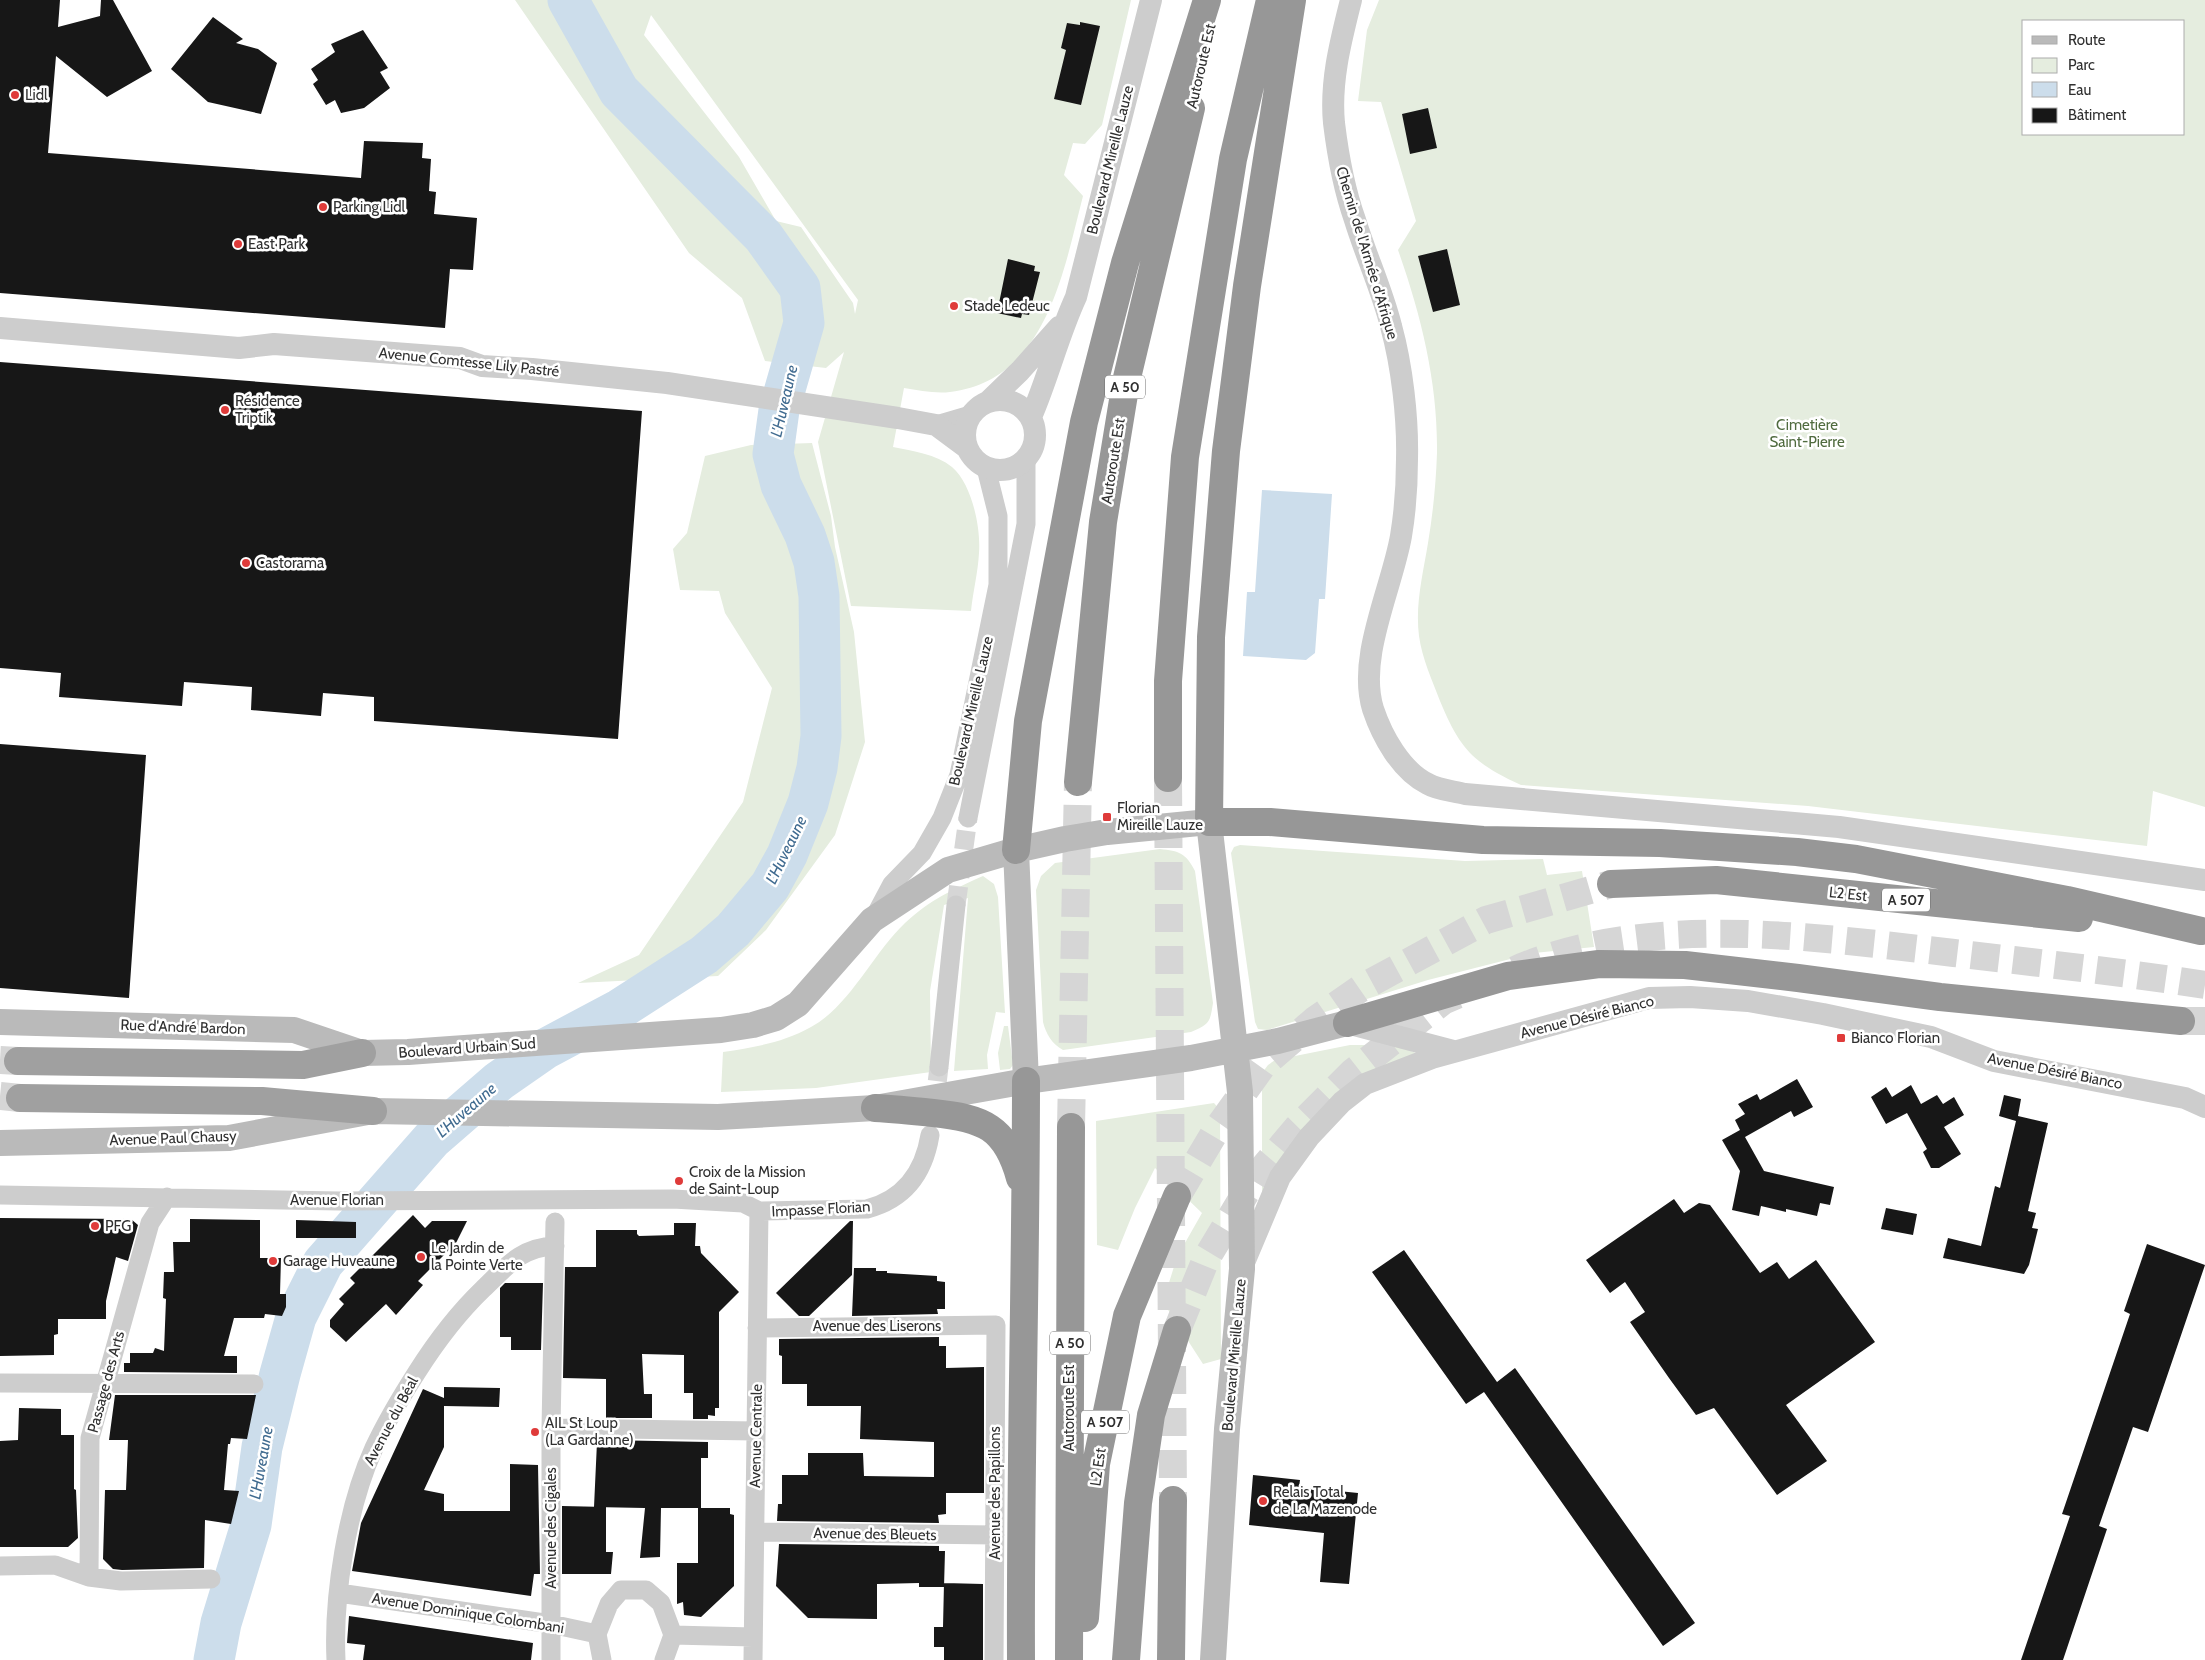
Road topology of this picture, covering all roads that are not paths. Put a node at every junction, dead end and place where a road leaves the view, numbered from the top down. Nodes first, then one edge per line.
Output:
1 (1151, 0) edge
2 (1207, 0) edge
3 (1216, 0) edge
4 (1270, 0) edge
5 (1292, 0) edge
6 (1351, 0) edge
7 (1066, 318) junction
8 (0, 328) edge
9 (990, 400) junction
10 (970, 415) junction
11 (1031, 417) junction
12 (936, 425) junction
13 (966, 448) junction
14 (1026, 459) junction
15 (986, 468) junction
16 (1168, 778) tunnel mouth
17 (1078, 782) tunnel mouth
18 (968, 818) tunnel mouth
19 (1209, 822) junction
20 (1016, 850) junction
21 (2205, 880) edge
22 (1611, 884) tunnel mouth
23 (956, 905) tunnel mouth
24 (872, 920) junction
25 (2203, 932) edge
26 (2181, 1020) tunnel mouth
27 (0, 1022) edge
28 (1347, 1023) junction
29 (1234, 1050) junction
30 (1456, 1052) junction
31 (362, 1054) junction
32 (18, 1062) tunnel mouth
33 (939, 1067) tunnel mouth
34 (1026, 1081) junction
35 (20, 1098) tunnel mouth
36 (2205, 1107) edge
37 (875, 1108) junction
38 (373, 1112) junction
39 (1070, 1127) tunnel mouth
40 (930, 1135) dead end
41 (0, 1143) edge
42 (0, 1195) edge
43 (1177, 1196) tunnel mouth
44 (167, 1197) junction
45 (673, 1199) joint
46 (1026, 1200) junction
47 (759, 1211) junction
48 (555, 1222) dead end
49 (555, 1246) junction
50 (1242, 1269) junction
51 (996, 1325) joint
52 (757, 1328) junction
53 (1177, 1330) tunnel mouth
54 (106, 1382) junction
55 (0, 1383) edge
56 (254, 1384) dead end
57 (551, 1428) junction
58 (756, 1430) junction
59 (1173, 1500) tunnel mouth
60 (755, 1532) junction
61 (995, 1535) junction
62 (0, 1566) edge
63 (89, 1577) junction
64 (211, 1579) dead end
65 (339, 1593) junction
66 (551, 1624) junction
67 (597, 1634) junction
68 (672, 1635) junction
69 (753, 1637) junction
70 (336, 1660) edge
71 (551, 1660) edge
72 (602, 1660) edge
73 (664, 1660) edge
74 (753, 1660) edge
75 (994, 1660) edge
76 (1021, 1660) edge
77 (1069, 1660) edge
78 (1082, 1660) edge
79 (1126, 1660) edge
80 (1171, 1660) edge
81 (1213, 1660) edge

1 - 7 street, Boulevard Mireille Lauze
2 - 20 highway
3 - 17 highway, Autoroute Est / A 50
4 - 16 highway
5 - 19 highway
6 - 21 street, Chemin de l'Armée d'Afrique
7 - 9 street, Boulevard Mireille Lauze
7 - 11 street, Boulevard Mireille Lauze
8 - 12 street, Avenue Comtesse Lily Pastré
9 - 10 street
9 - 11 street
10 - 12 street, Avenue Comtesse Lily Pastré
10 - 13 street
11 - 14 street
12 - 13 street, Avenue Comtesse Lily Pastré
13 - 15 street
14 - 15 street
14 - 18 street, Boulevard Mireille Lauze
15 - 24 street, Boulevard Mireille Lauze
19 - 20 main road
19 - 25 highway
19 - 29 main road, Boulevard Mireille Lauze
20 - 24 main road
20 - 34 main road
22 - 25 highway, L2 Est / A 507
23 - 33 street
24 - 31 main road, Boulevard Urbain Sud
26 - 28 highway
27 - 31 main road, Rue d'André Bardon
28 - 29 main road
28 - 30 street
29 - 34 main road
29 - 50 main road, Boulevard Mireille Lauze
30 - 36 street, Avenue Désiré Bianco
30 - 50 street, Avenue Désiré Bianco
31 - 32 highway, Boulevard Urbain Sud
34 - 37 main road
34 - 46 highway
35 - 38 highway
37 - 38 main road
37 - 46 highway
38 - 41 main road, Avenue Paul Chausy
39 - 77 highway, Autoroute Est / A 50
40 - 47 street, Impasse Florian
42 - 44 street, Avenue Florian
43 - 78 highway, L2 Est / A 507
44 - 45 street, Avenue Florian
44 - 54 street, Passage des Arts
45 - 47 street, Impasse Florian
46 - 76 highway
47 - 52 street, Avenue Centrale
48 - 49 street, Avenue des Cigales
49 - 57 street, Avenue des Cigales
49 - 65 street, Avenue du Béal
50 - 81 main road, Boulevard Mireille Lauze
51 - 52 street, Avenue des Liserons
51 - 61 street, Avenue des Papillons
52 - 58 street, Avenue Centrale
53 - 79 highway, A 507
54 - 55 street
54 - 56 street
54 - 63 street, Passage des Arts
57 - 58 street
57 - 66 street, Avenue des Cigales
58 - 60 street, Avenue Centrale
59 - 80 highway
60 - 61 street, Avenue des Bleuets
60 - 69 street, Avenue Centrale
61 - 75 street, Avenue des Papillons
62 - 63 street
63 - 64 street
65 - 66 street, Avenue Dominique Colombani
65 - 70 street, Avenue du Béal
66 - 67 street, Avenue Dominique Colombani
66 - 71 street, Avenue des Cigales
67 - 68 street
67 - 72 street
68 - 69 street
68 - 73 street
69 - 74 street, Avenue Centrale

